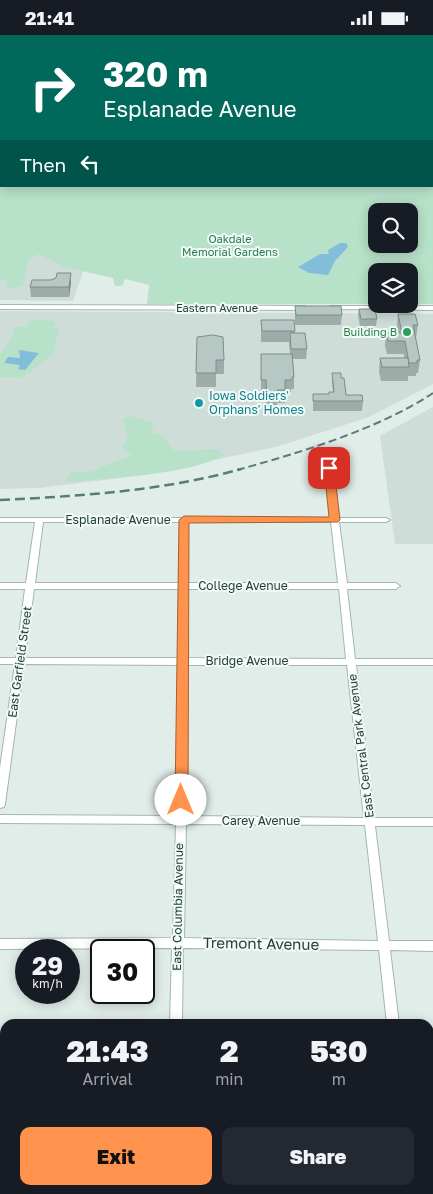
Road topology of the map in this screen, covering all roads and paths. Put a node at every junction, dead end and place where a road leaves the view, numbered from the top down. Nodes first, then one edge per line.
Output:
1 (0, 307) edge
2 (310, 308) edge
3 (319, 308) edge
4 (433, 309) edge
5 (329, 468) dead end
6 (0, 520) edge
7 (40, 520) junction
8 (184, 520) junction
9 (335, 520) junction
10 (386, 520) dead end
11 (0, 586) edge
12 (183, 586) junction
13 (342, 586) junction
14 (396, 586) dead end
15 (30, 587) junction
16 (182, 660) junction
17 (0, 661) edge
18 (20, 661) junction
19 (351, 661) junction
20 (433, 662) edge
21 (0, 804) edge
22 (0, 819) edge
23 (181, 820) junction
24 (369, 821) junction
25 (433, 822) edge
26 (177, 943) junction
27 (0, 944) edge
28 (384, 945) junction
29 (433, 946) edge
30 (176, 1019) edge
31 (393, 1019) edge

1 - 2 street, Eastern Avenue
3 - 4 street
5 - 9 street, East Central Park Avenue
6 - 7 street, Esplanade Avenue
7 - 8 street, Esplanade Avenue
7 - 15 street, East Garfield Street
8 - 9 street, Esplanade Avenue
8 - 12 street, East Columbia Avenue
9 - 10 street, Esplanade Avenue
9 - 13 street, East Central Park Avenue
11 - 15 street, College Avenue
12 - 13 street, College Avenue
12 - 15 street, College Avenue
12 - 16 street, East Columbia Avenue
13 - 14 street, College Avenue
13 - 19 street, East Central Park Avenue
15 - 18 street, East Garfield Street
16 - 18 street, Bridge Avenue
16 - 19 street, Bridge Avenue
16 - 23 street, East Columbia Avenue
17 - 18 street, Bridge Avenue
18 - 21 street, East Garfield Street
19 - 20 street, Bridge Avenue
19 - 24 street, East Central Park Avenue
22 - 23 street, Carey Avenue
23 - 24 street, Carey Avenue
23 - 26 street, East Columbia Avenue
24 - 25 street, Carey Avenue
24 - 28 street, East Central Park Avenue
26 - 27 street, Tremont Avenue
26 - 28 street, Tremont Avenue
26 - 30 street, East Columbia Avenue
28 - 29 street, Tremont Avenue
28 - 31 street, East Central Park Avenue

